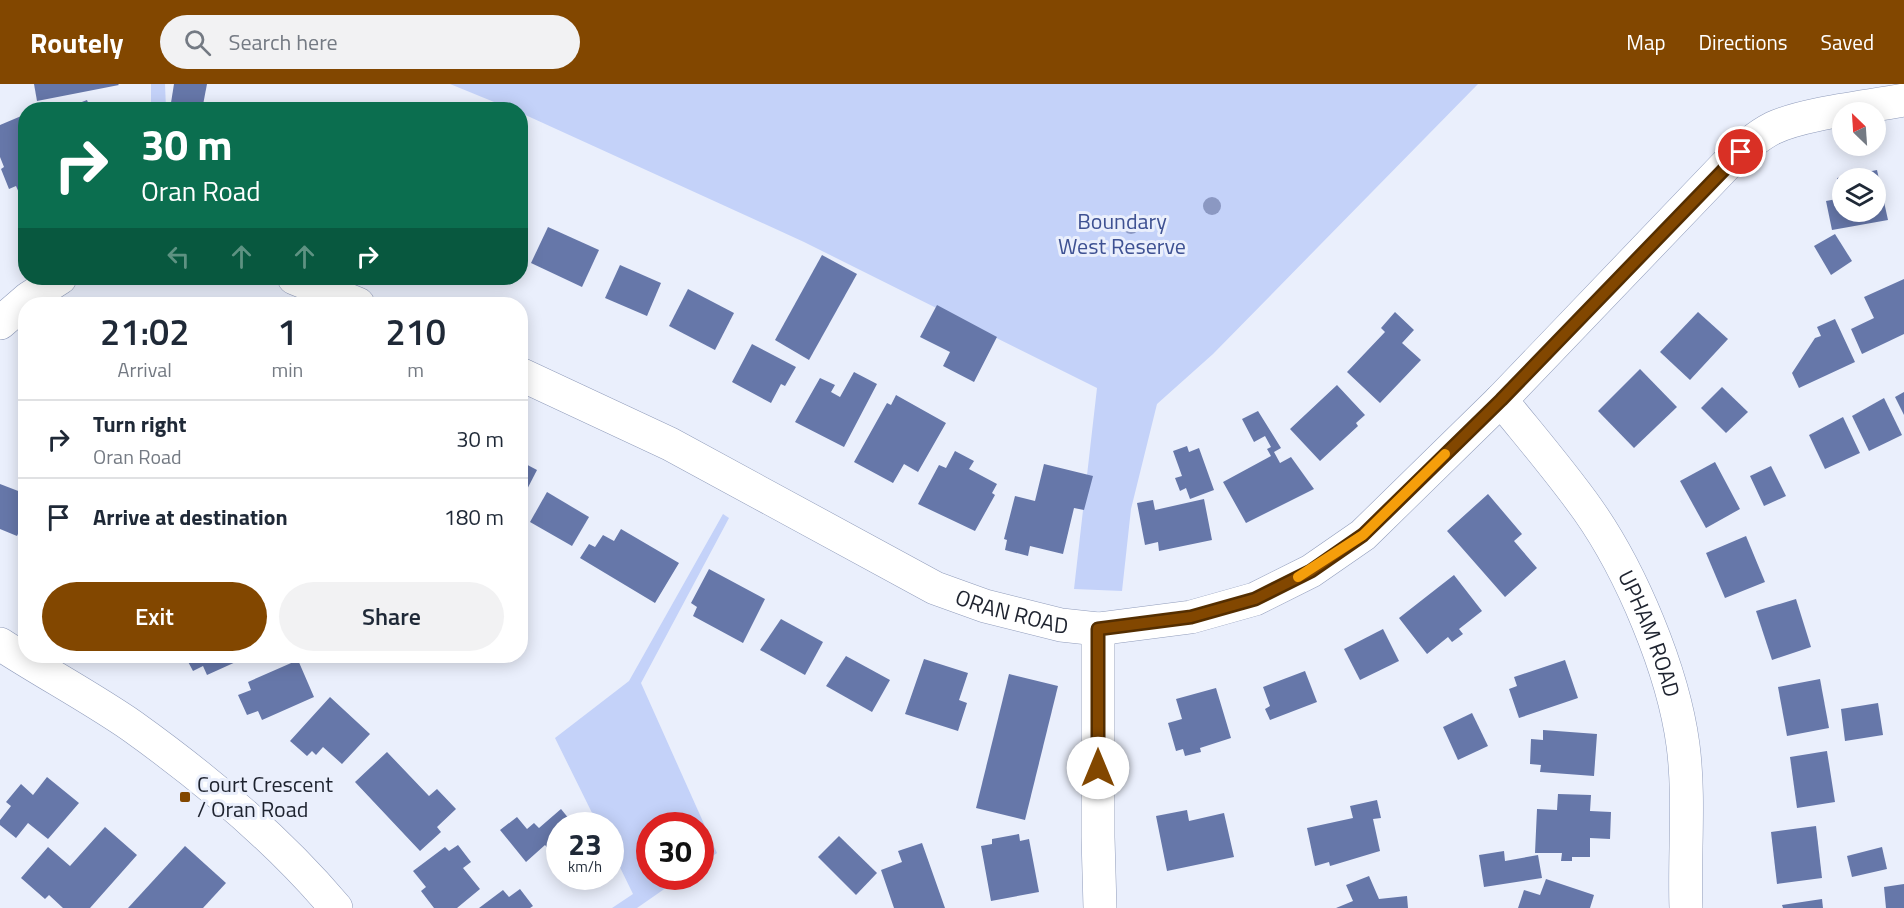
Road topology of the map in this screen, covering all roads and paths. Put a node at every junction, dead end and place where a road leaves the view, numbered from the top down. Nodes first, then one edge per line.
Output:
1 (1904, 100) edge
2 (49, 285) edge
3 (311, 285) edge
4 (31, 297) edge
5 (341, 297) edge
6 (18, 307) edge
7 (0, 323) edge
8 (528, 378) edge
9 (1501, 400) junction
10 (1098, 629) junction
11 (0, 644) edge
12 (18, 655) edge
13 (30, 663) edge
14 (336, 908) edge
15 (1100, 908) edge
16 (1686, 908) edge

1 - 9 street, ORAN ROAD
2 - 4 street
3 - 5 street
6 - 7 street
8 - 10 street, ORAN ROAD
9 - 10 street, ORAN ROAD
9 - 16 street, UPHAM ROAD
10 - 15 street
11 - 12 street
13 - 14 street

